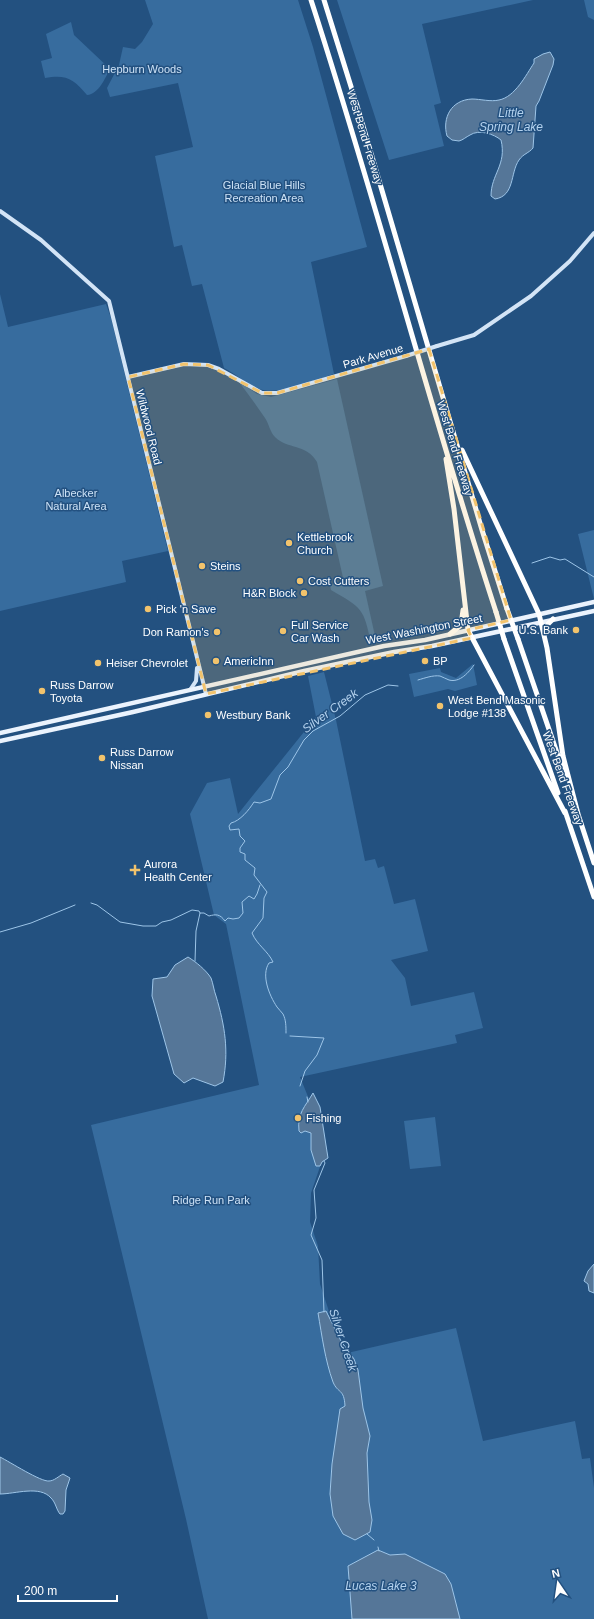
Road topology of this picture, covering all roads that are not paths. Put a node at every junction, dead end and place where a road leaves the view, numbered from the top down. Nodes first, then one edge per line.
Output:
1 (311, 0) edge
2 (324, 0) edge
3 (0, 211) edge
4 (594, 232) edge
5 (128, 377) junction
6 (455, 437) junction
7 (444, 444) junction
8 (594, 602) edge
9 (464, 605) junction
10 (594, 610) edge
11 (539, 614) junction
12 (553, 620) junction
13 (542, 622) junction
14 (468, 630) junction
15 (450, 634) junction
16 (545, 635) junction
17 (472, 638) junction
18 (198, 664) junction
19 (204, 687) junction
20 (190, 690) junction
21 (206, 694) junction
22 (0, 733) edge
23 (0, 741) edge
24 (565, 813) junction
25 (578, 814) junction
26 (594, 863) edge
27 (594, 897) edge

1 - 7 highway, West Bend Freeway
2 - 6 highway, West Bend Freeway
3 - 5 street, Wildwood Road
4 - 5 street, Park Avenue, bridge
5 - 18 street, Wildwood Road
6 - 11 highway
6 - 25 highway, West Bend Freeway, bridge
7 - 9 highway
7 - 24 highway, West Bend Freeway, bridge
8 - 11 main road, West Washington Street
9 - 14 highway
9 - 15 highway
10 - 12 main road, West Washington Street
11 - 13 highway
11 - 14 main road, West Washington Street
12 - 13 main road, West Washington Street
12 - 16 highway
13 - 16 highway
13 - 17 main road, West Washington Street
14 - 15 main road, West Washington Street
14 - 17 highway
15 - 19 main road, West Washington Street
16 - 25 highway
17 - 21 main road, West Washington Street
17 - 24 highway
18 - 19 street, Wildwood Road
18 - 20 street
19 - 20 main road, West Washington Street
19 - 21 street, Wildwood Road
20 - 22 main road, West Washington Street
21 - 23 main road, West Washington Street
24 - 27 highway, West Bend Freeway
25 - 26 highway, West Bend Freeway

